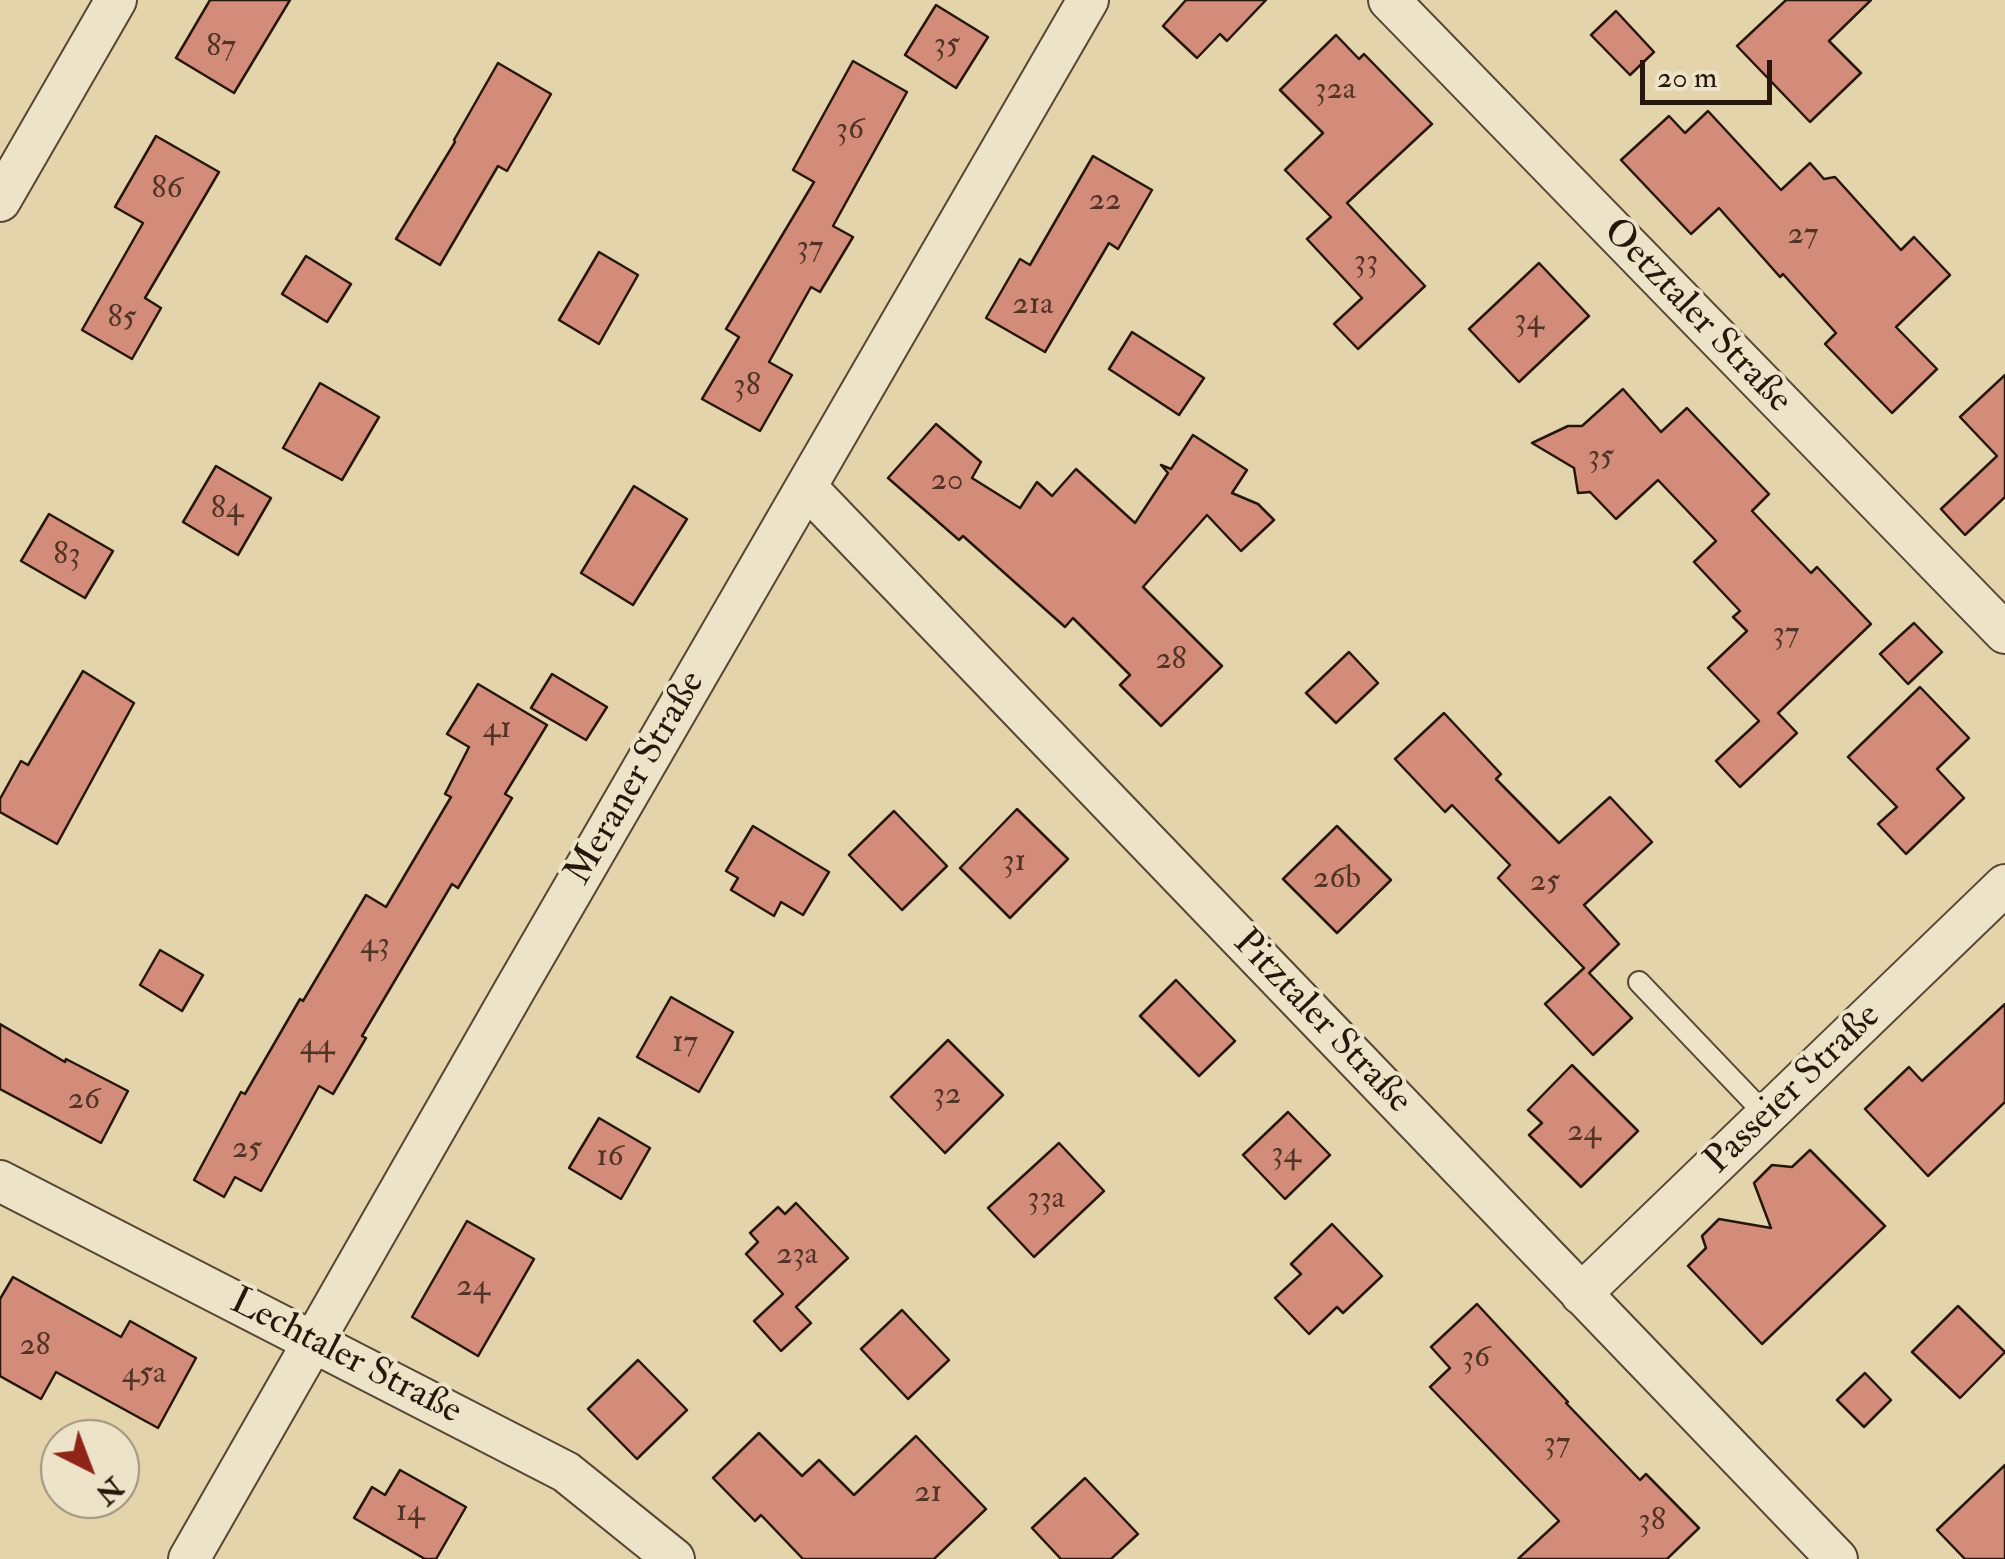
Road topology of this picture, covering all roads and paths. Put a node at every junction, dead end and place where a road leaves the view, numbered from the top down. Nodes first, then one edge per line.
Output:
1 (116, 0) edge
2 (1088, 0) edge
3 (1388, 0) edge
4 (0, 201) edge
5 (806, 488) junction
6 (2005, 633) edge
7 (2005, 885) edge
8 (1638, 982) dead end
9 (1767, 1116) junction
10 (0, 1180) edge
11 (1581, 1294) junction
12 (313, 1342) junction
13 (190, 1559) edge
14 (674, 1559) edge
15 (1837, 1559) edge

1 - 4 street
2 - 5 street, Meraner Straße
3 - 6 street, Oetztaler Straße
5 - 11 street, Pitztaler Straße
5 - 12 street, Meraner Straße
7 - 9 street, Passeier Straße
8 - 9 lane
9 - 11 street, Passeier Straße
10 - 12 street, Lechtaler Straße
11 - 15 street, Pitztaler Straße
12 - 13 street, Meraner Straße
12 - 14 street, Lechtaler Straße

